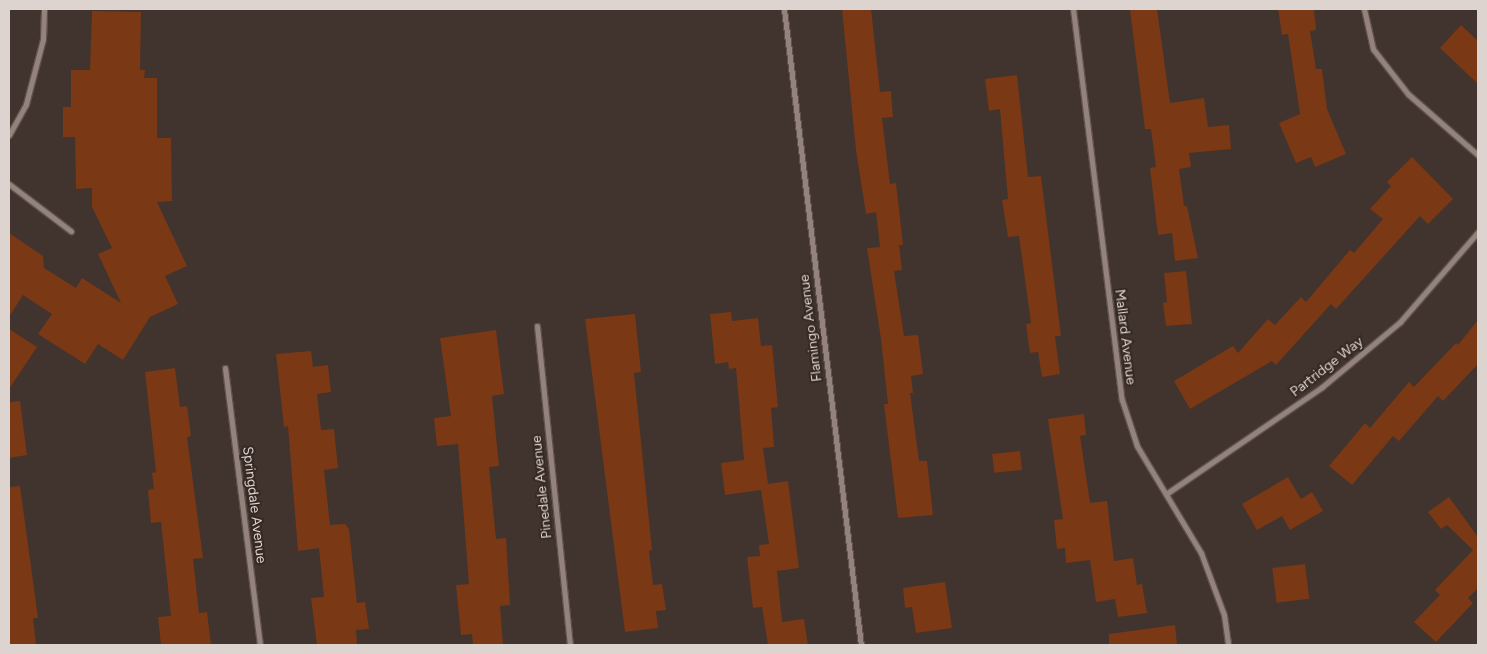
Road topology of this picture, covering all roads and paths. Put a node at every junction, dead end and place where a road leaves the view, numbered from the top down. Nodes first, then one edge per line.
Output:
1 (44, 9) edge
2 (784, 9) edge
3 (1073, 9) edge
4 (1364, 9) edge
5 (9, 134) edge
6 (1478, 155) edge
7 (9, 184) edge
8 (71, 231) dead end
9 (1478, 232) edge
10 (537, 326) dead end
11 (225, 368) dead end
12 (1166, 494) junction
13 (260, 645) edge
14 (570, 645) edge
15 (861, 645) edge
16 (1228, 645) edge

1 - 5 street
2 - 15 street, Flamingo Avenue
3 - 12 street, Mallard Avenue
4 - 6 street
7 - 8 street
9 - 12 street, Partridge Way
10 - 14 street, Pinedale Avenue
11 - 13 street, Springdale Avenue
12 - 16 street, Mallard Avenue

